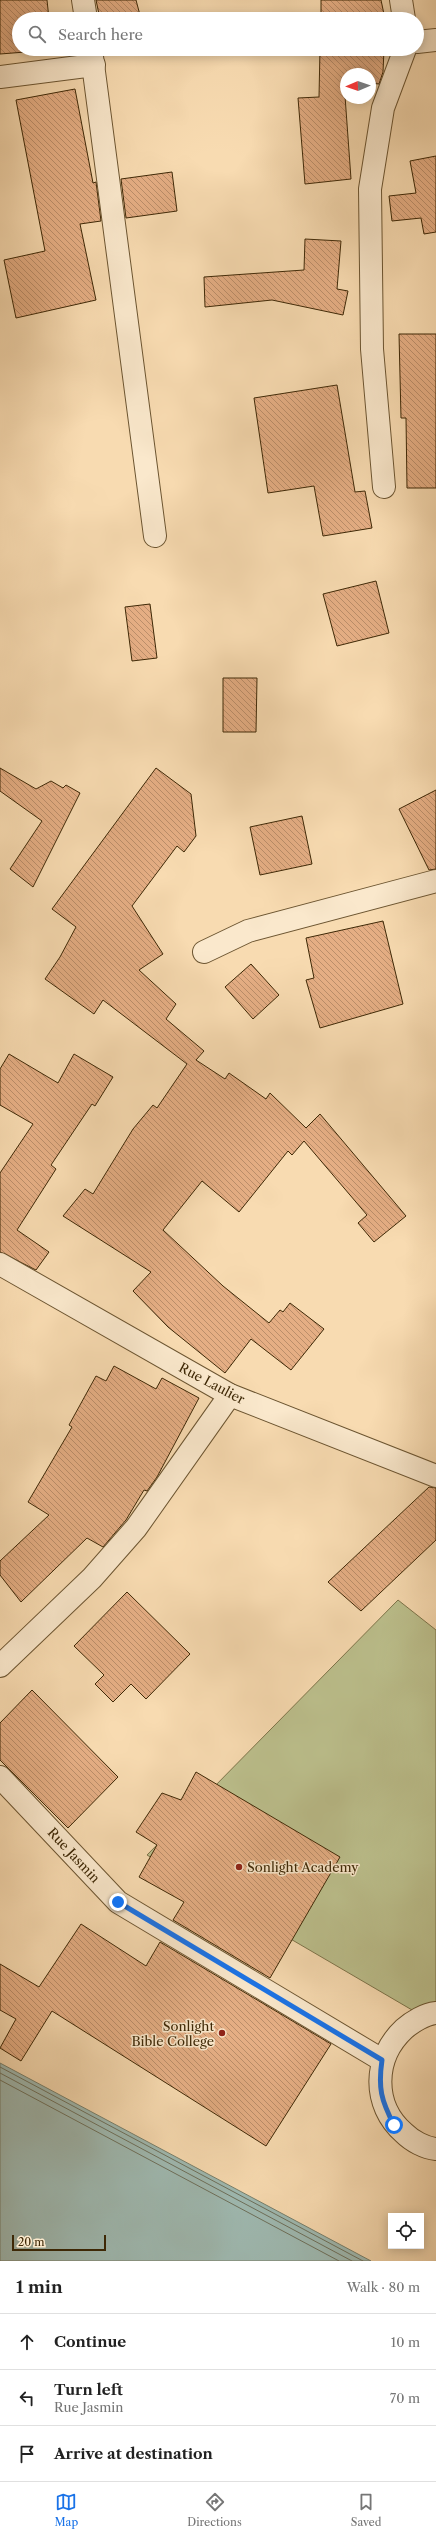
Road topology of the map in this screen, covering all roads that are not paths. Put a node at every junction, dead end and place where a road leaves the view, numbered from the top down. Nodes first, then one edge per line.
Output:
1 (83, 0) edge
2 (401, 0) edge
3 (85, 12) edge
4 (403, 12) edge
5 (436, 40) edge
6 (424, 41) edge
7 (403, 56) edge
8 (93, 57) edge
9 (0, 78) edge
10 (384, 487) dead end
11 (155, 536) dead end
12 (436, 881) edge
13 (204, 952) dead end
14 (0, 1264) edge
15 (230, 1395) junction
16 (436, 1476) edge
17 (0, 1666) edge
18 (0, 1777) edge
19 (436, 2013) edge
20 (382, 2060) junction
21 (436, 2149) edge

1 - 3 street
2 - 4 street
5 - 6 street
7 - 10 street
8 - 9 street
8 - 11 street
12 - 13 street
14 - 15 street, Rue Laulier
15 - 16 street, Rue Laulier
15 - 17 street
18 - 20 street, Rue Jasmin
19 - 20 street
20 - 21 street

